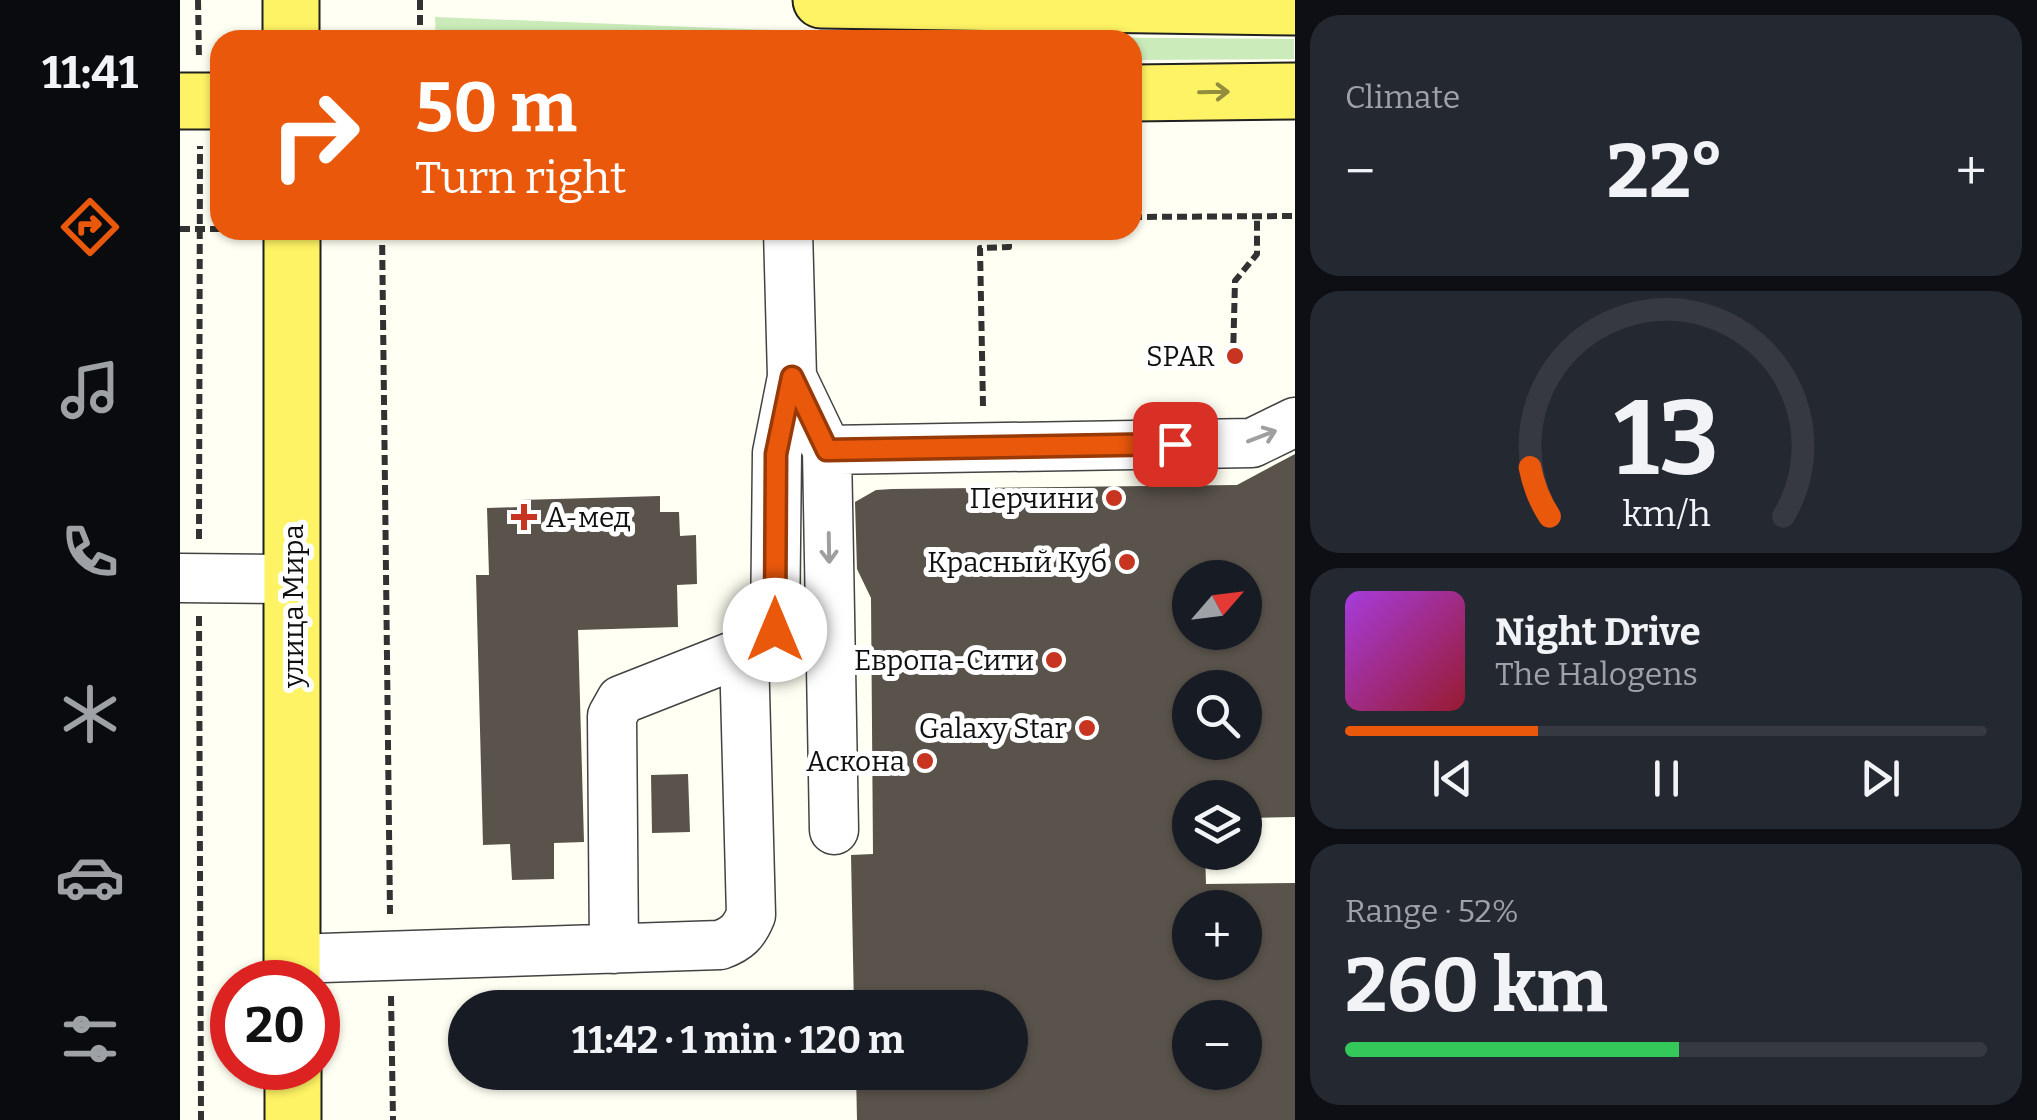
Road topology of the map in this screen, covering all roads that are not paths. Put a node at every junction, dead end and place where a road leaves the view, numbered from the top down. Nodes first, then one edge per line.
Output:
1 (291, 0) edge
2 (821, 0) edge
3 (1294, 7) edge
4 (291, 30) edge
5 (1294, 91) edge
6 (1142, 93) edge
7 (180, 101) edge
8 (210, 101) edge
9 (292, 240) edge
10 (788, 240) edge
11 (792, 377) junction
12 (1294, 422) edge
13 (827, 450) junction
14 (180, 578) edge
15 (293, 579) junction
16 (744, 653) junction
17 (834, 830) dead end
18 (614, 949) junction
19 (292, 960) edge
20 (340, 964) edge
21 (293, 1090) edge
22 (293, 1120) edge

1 - 4 main road
2 - 3 main road
6 -> 5 main road
7 - 8 main road
9 - 15 main road, улица Мира
10 - 11 lane
11 - 13 lane
11 - 16 lane
13 -> 12 lane
13 -> 17 lane
14 - 15 lane
15 - 19 main road, улица Мира
16 - 18 lane
16 - 18 lane
18 - 20 lane
21 - 22 main road

